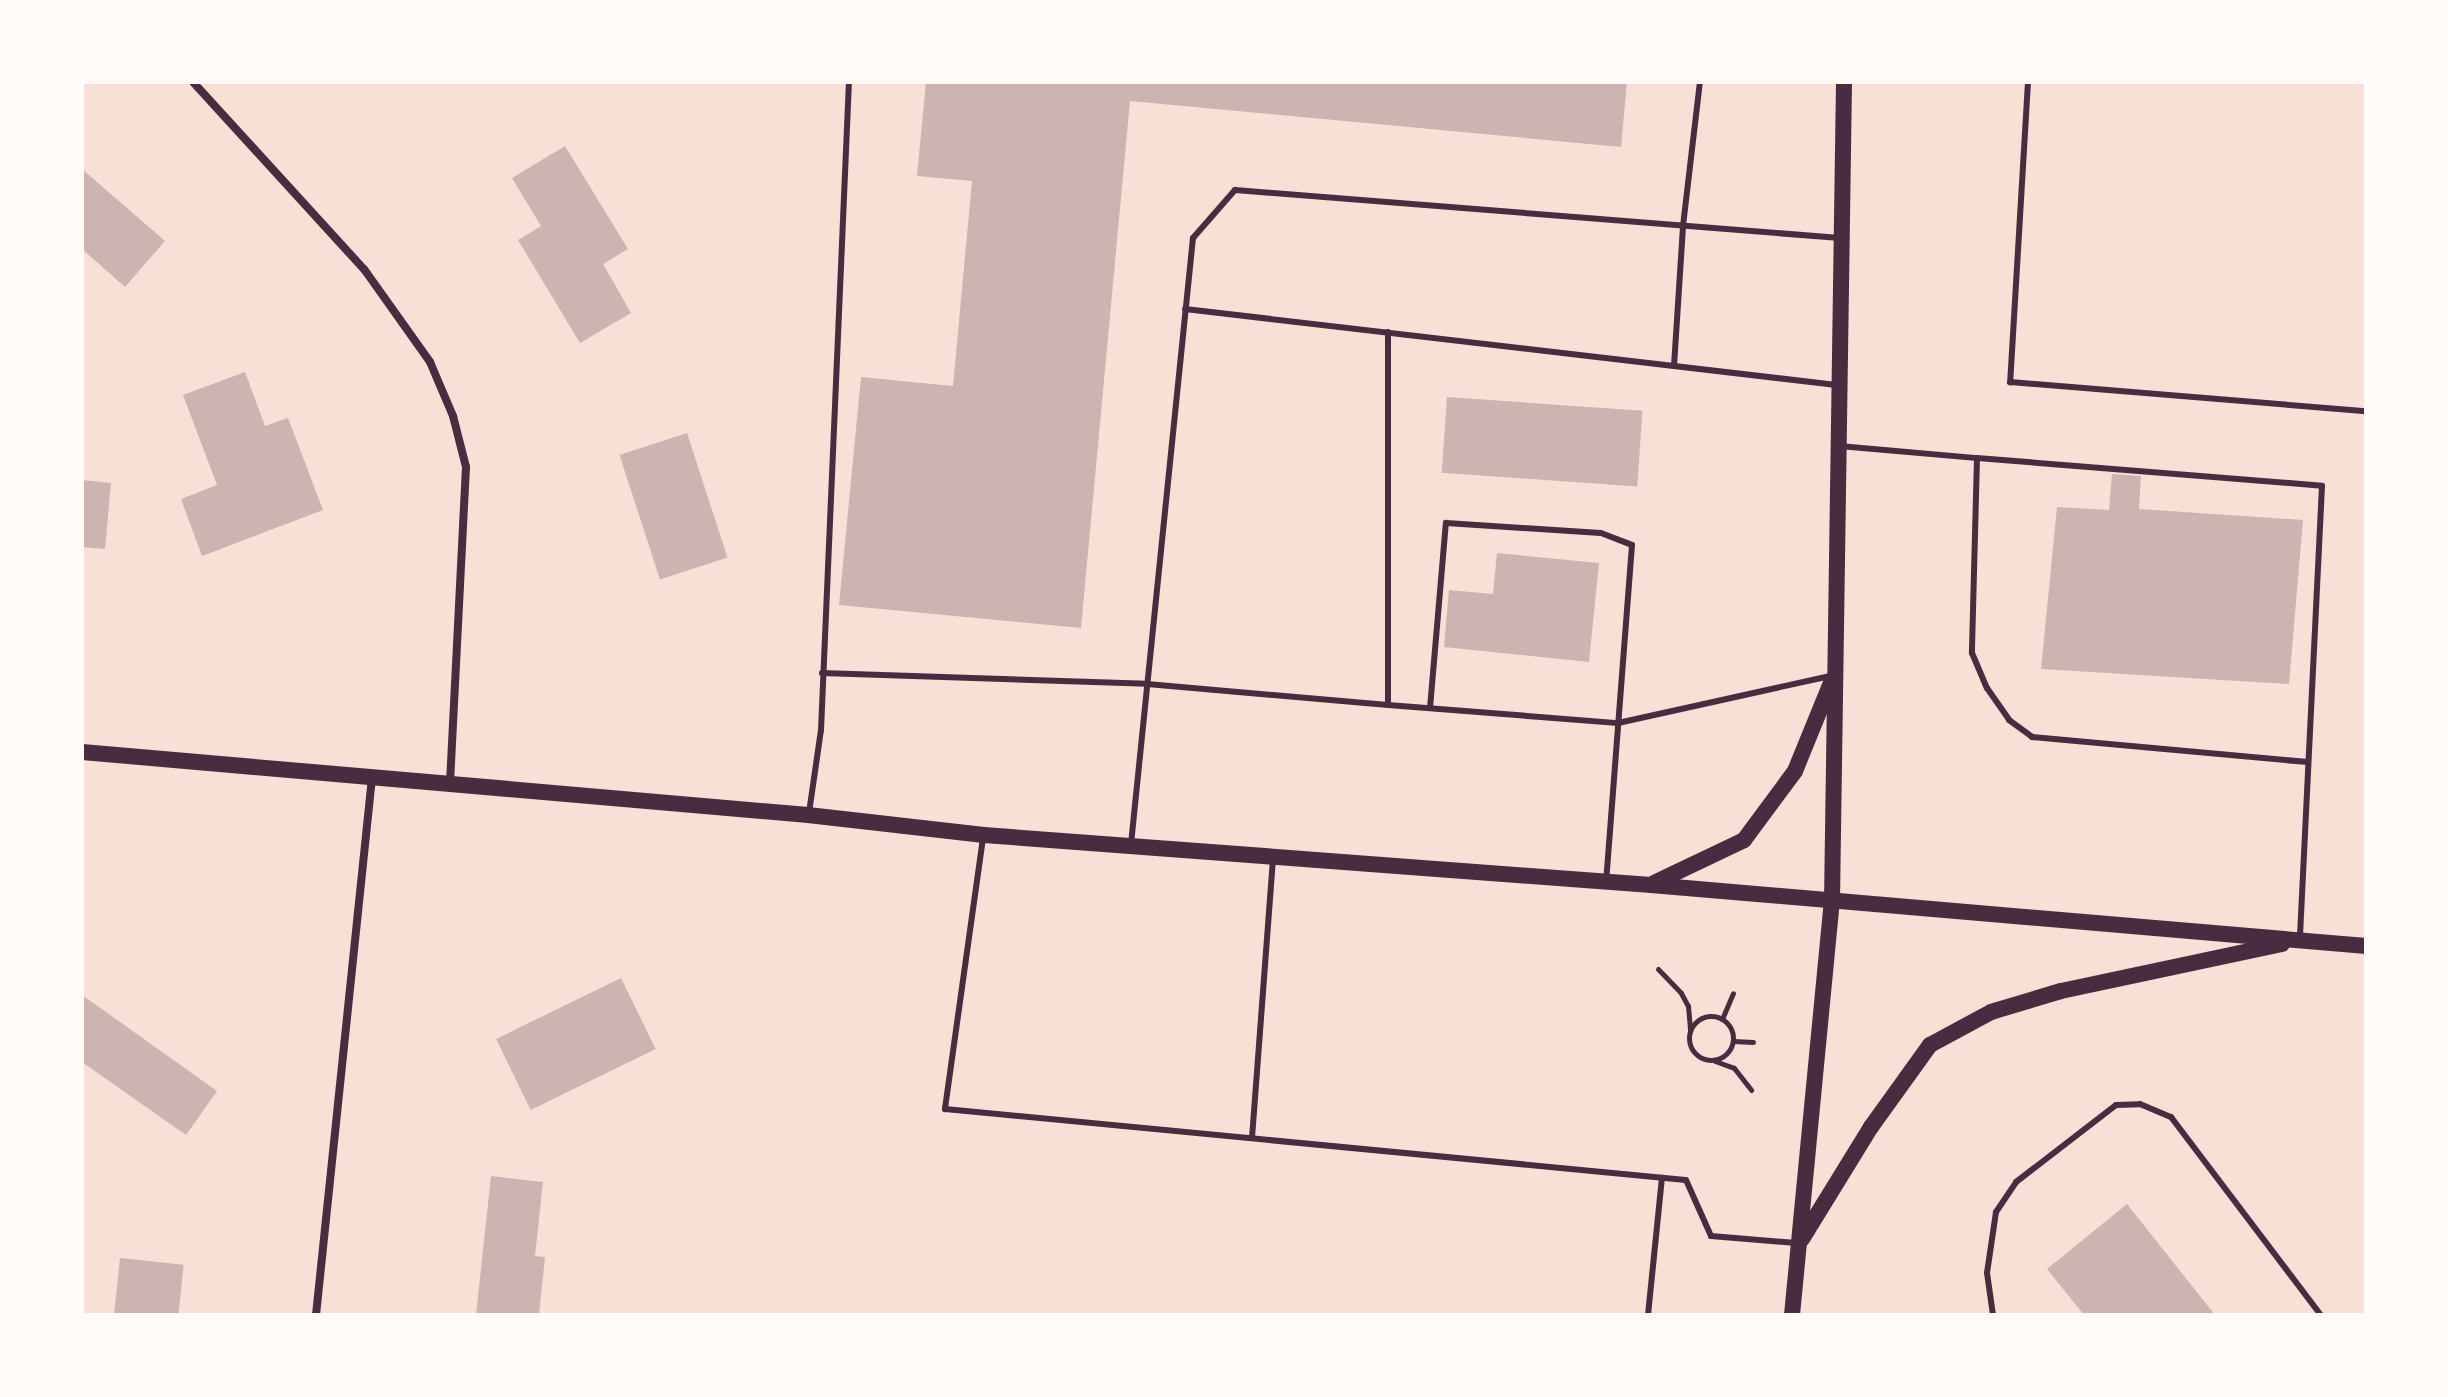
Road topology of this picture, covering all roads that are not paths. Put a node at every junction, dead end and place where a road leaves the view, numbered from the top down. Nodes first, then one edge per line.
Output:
1 (193, 82) edge
2 (849, 82) edge
3 (1700, 82) edge
4 (1844, 82) edge
5 (2028, 82) edge
6 (1683, 226) junction
7 (1840, 238) junction
8 (1185, 309) junction
9 (1388, 332) junction
10 (1674, 366) junction
11 (1837, 385) junction
12 (2366, 411) edge
13 (1836, 446) junction
14 (1977, 458) junction
15 (822, 673) junction
16 (1835, 675) junction
17 (1147, 684) junction
18 (1388, 705) junction
19 (1430, 708) junction
20 (1618, 723) junction
21 (82, 752) edge
22 (2308, 762) junction
23 (372, 777) junction
24 (450, 783) junction
25 (808, 815) junction
26 (984, 835) junction
27 (1131, 845) junction
28 (1274, 855) junction
29 (1606, 883) junction
30 (1651, 885) junction
31 (1832, 901) junction
32 (2299, 940) junction
33 (2366, 946) edge
34 (1252, 1138) junction
35 (1662, 1178) junction
36 (1799, 1243) junction
37 (316, 1315) edge
38 (1648, 1315) edge
39 (1792, 1315) edge
40 (1993, 1315) edge
41 (2321, 1315) edge

1 - 24 street
2 - 15 lane
3 - 6 lane
4 - 7 main road
5 - 12 lane
6 - 7 lane
6 - 8 lane
6 - 10 lane
7 - 11 main road
8 - 9 lane
8 - 17 lane
9 - 10 lane
9 - 18 lane
10 - 11 lane
11 - 13 main road
13 - 14 lane
13 - 16 main road
14 - 22 lane
14 - 22 lane
15 - 17 lane
15 - 25 lane
16 - 20 lane
16 - 30 main road
16 - 31 main road
17 - 18 lane
17 - 27 lane
18 - 19 lane
19 - 20 lane
19 - 20 lane
20 - 29 lane
21 - 23 main road
22 - 32 lane
23 - 24 main road
23 - 37 street
24 - 25 main road
25 - 26 main road
26 - 27 main road
26 - 34 lane
27 - 28 main road
28 - 29 main road
28 - 34 lane
29 - 30 main road
30 - 31 main road
31 - 32 main road
31 - 36 main road
32 - 33 main road
32 - 36 main road
34 - 35 lane
35 - 36 lane
35 - 38 lane
36 - 39 main road
40 - 41 lane

